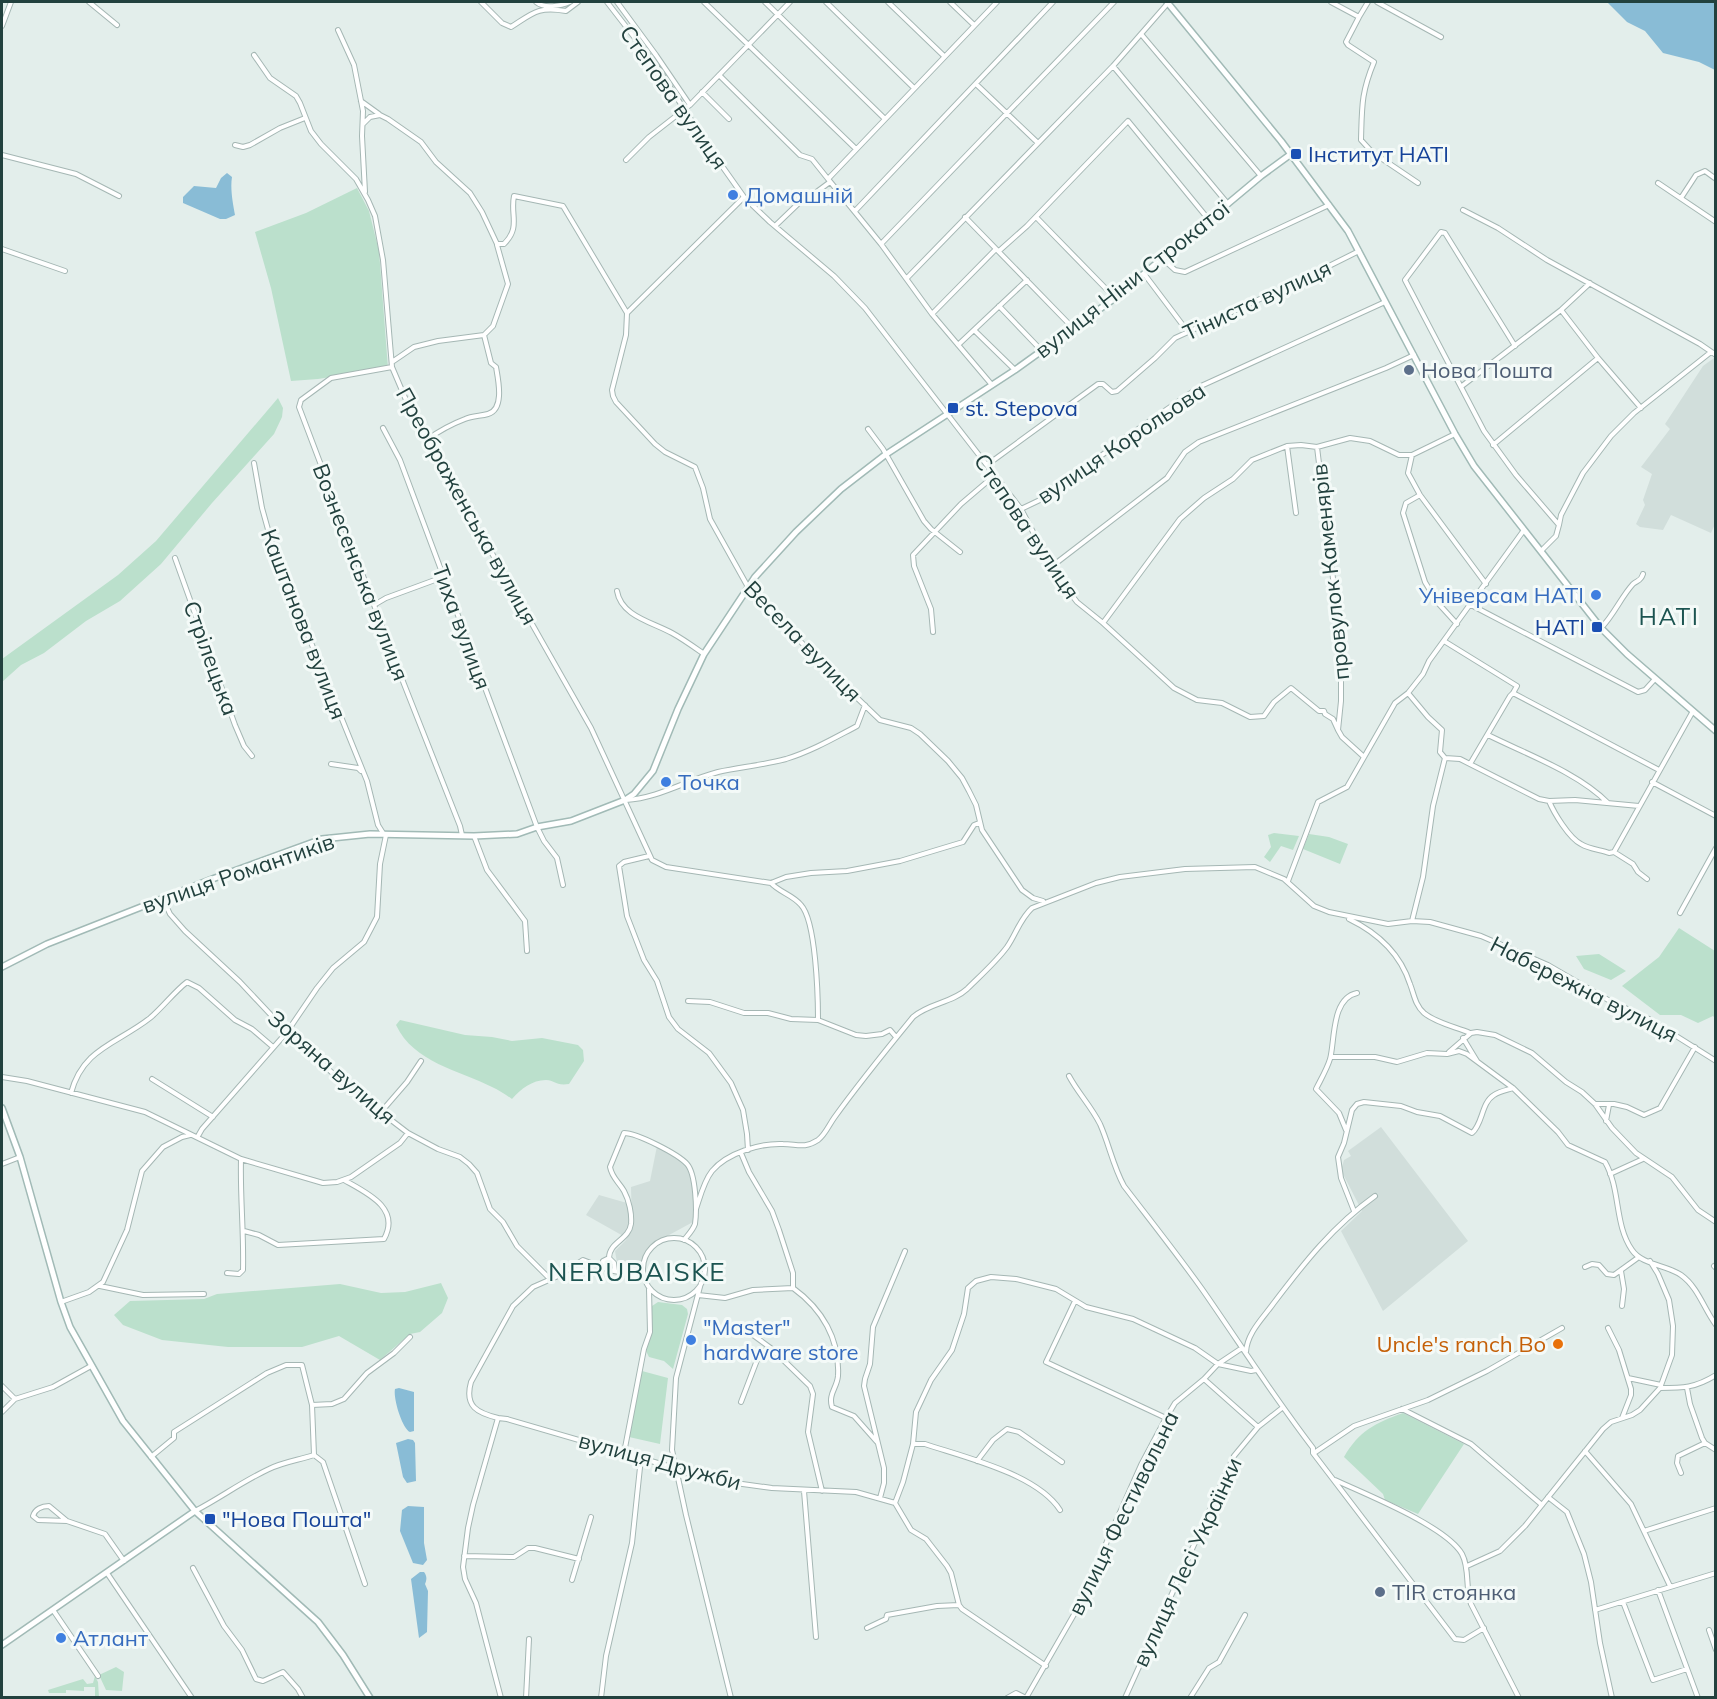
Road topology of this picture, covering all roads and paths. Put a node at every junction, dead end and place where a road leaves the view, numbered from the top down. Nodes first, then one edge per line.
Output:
1 (11, 2) edge
2 (89, 2) edge
3 (481, 2) edge
4 (536, 2) edge
5 (570, 2) edge
6 (578, 2) edge
7 (607, 2) edge
8 (617, 2) edge
9 (704, 2) edge
10 (765, 2) edge
11 (790, 2) edge
12 (826, 2) edge
13 (888, 2) edge
14 (950, 2) edge
15 (997, 2) edge
16 (1053, 2) edge
17 (1114, 2) edge
18 (1167, 2) edge
19 (1331, 2) edge
20 (1368, 2) edge
21 (1377, 2) edge
22 (778, 14) junction
23 (1359, 17) junction
24 (117, 25) dead end
25 (975, 25) junction
26 (2, 26) edge
27 (338, 30) dead end
28 (1141, 34) junction
29 (1441, 37) dead end
30 (748, 45) junction
31 (254, 55) dead end
32 (944, 56) junction
33 (1113, 66) junction
34 (719, 75) junction
35 (976, 84) junction
36 (914, 88) junction
37 (702, 92) junction
38 (361, 100) junction
39 (690, 105) junction
40 (684, 110) junction
41 (1006, 114) junction
42 (380, 116) junction
43 (305, 118) junction
44 (729, 119) dead end
45 (885, 119) junction
46 (363, 124) junction
47 (1038, 143) junction
48 (235, 145) dead end
49 (856, 149) junction
50 (1291, 154) junction
51 (2, 155) edge
52 (626, 160) dead end
53 (1261, 176) junction
54 (1716, 179) edge
55 (829, 180) junction
56 (1418, 183) dead end
57 (1658, 183) dead end
58 (365, 194) junction
59 (119, 196) dead end
60 (744, 196) junction
61 (1681, 198) junction
62 (1228, 204) junction
63 (1329, 204) junction
64 (1462, 210) dead end
65 (855, 211) junction
66 (965, 217) junction
67 (1036, 217) junction
68 (1209, 220) junction
69 (1716, 222) edge
70 (775, 226) junction
71 (496, 244) junction
72 (881, 244) junction
73 (2, 249) edge
74 (997, 250) junction
75 (1359, 251) junction
76 (1163, 260) junction
77 (65, 271) dead end
78 (1145, 275) junction
79 (907, 278) junction
80 (1027, 280) junction
81 (1590, 283) junction
82 (1115, 298) junction
83 (1385, 302) junction
84 (999, 306) junction
85 (1561, 310) junction
86 (627, 313) junction
87 (932, 314) junction
88 (1073, 328) junction
89 (974, 330) junction
90 (1188, 332) junction
91 (484, 335) junction
92 (958, 345) junction
93 (1515, 346) junction
94 (1042, 351) junction
95 (1711, 352) junction
96 (1414, 355) junction
97 (1716, 355) edge
98 (1598, 358) junction
99 (392, 365) junction
100 (1014, 370) junction
101 (992, 385) junction
102 (1462, 386) junction
103 (1641, 408) junction
104 (948, 415) junction
105 (383, 428) dead end
106 (868, 429) dead end
107 (1455, 434) junction
108 (428, 439) junction
109 (1493, 445) junction
110 (1287, 446) junction
111 (1317, 447) junction
112 (885, 455) junction
113 (1412, 455) junction
114 (254, 463) dead end
115 (987, 465) junction
116 (995, 475) junction
117 (1420, 495) junction
118 (1021, 509) junction
119 (1296, 513) dead end
120 (1559, 527) junction
121 (1525, 529) junction
122 (934, 531) junction
123 (1542, 550) junction
124 (960, 552) dead end
125 (175, 558) dead end
126 (1051, 567) junction
127 (1644, 574) dead end
128 (442, 577) junction
129 (1486, 584) junction
130 (748, 587) junction
131 (617, 591) dead end
132 (374, 605) junction
133 (1471, 605) junction
134 (1103, 623) junction
135 (1457, 624) junction
136 (1601, 628) junction
137 (933, 632) dead end
138 (1444, 641) junction
139 (704, 654) junction
140 (1655, 679) junction
141 (1408, 693) junction
142 (1513, 693) junction
143 (865, 705) junction
144 (1693, 711) junction
145 (1338, 730) junction
146 (1716, 731) edge
147 (1488, 735) junction
148 (252, 756) dead end
149 (1364, 757) junction
150 (1445, 758) junction
151 (331, 764) dead end
152 (1470, 764) junction
153 (1659, 770) junction
154 (363, 774) junction
155 (1652, 782) junction
156 (625, 800) junction
157 (1549, 801) junction
158 (1609, 803) junction
159 (1639, 806) junction
160 (1716, 816) edge
161 (979, 823) junction
162 (537, 827) junction
163 (385, 833) junction
164 (462, 835) junction
165 (474, 836) junction
166 (1716, 848) edge
167 (1614, 852) junction
168 (649, 856) junction
169 (1647, 879) dead end
170 (1288, 881) junction
171 (771, 883) junction
172 (563, 885) dead end
173 (1033, 898) junction
174 (163, 899) junction
175 (1047, 902) junction
176 (1032, 908) junction
177 (1680, 913) dead end
178 (1346, 916) junction
179 (1412, 921) junction
180 (527, 951) dead end
181 (2, 967) edge
182 (1357, 993) dead end
183 (688, 1001) dead end
184 (818, 1020) junction
185 (287, 1032) junction
186 (1471, 1033) junction
187 (896, 1036) junction
188 (1463, 1038) junction
189 (273, 1047) junction
190 (1695, 1047) junction
191 (1448, 1053) junction
192 (1331, 1057) junction
193 (421, 1061) dead end
194 (1716, 1061) edge
195 (1479, 1063) junction
196 (2, 1077) edge
197 (1069, 1077) dead end
198 (152, 1079) dead end
199 (1514, 1088) junction
200 (71, 1093) junction
201 (1595, 1104) junction
202 (1609, 1105) junction
203 (2, 1107) edge
204 (381, 1112) junction
205 (213, 1117) junction
206 (1606, 1121) junction
207 (1346, 1131) junction
208 (408, 1133) junction
209 (191, 1135) junction
210 (198, 1136) junction
211 (748, 1150) junction
212 (741, 1153) junction
213 (20, 1157) junction
214 (241, 1159) junction
215 (1644, 1159) junction
216 (2, 1164) edge
217 (1610, 1174) junction
218 (343, 1180) junction
219 (1375, 1196) dead end
220 (696, 1209) junction
221 (1354, 1211) junction
222 (1716, 1222) edge
223 (244, 1231) junction
224 (684, 1240) junction
225 (905, 1251) dead end
226 (1639, 1257) junction
227 (609, 1258) junction
228 (1650, 1261) junction
229 (604, 1267) junction
230 (1585, 1267) dead end
231 (614, 1269) junction
232 (1622, 1271) junction
233 (227, 1273) dead end
234 (644, 1277) junction
235 (550, 1278) junction
236 (701, 1283) junction
237 (99, 1286) junction
238 (649, 1288) junction
239 (793, 1288) junction
240 (204, 1294) dead end
241 (698, 1294) junction
242 (1075, 1301) junction
243 (61, 1302) junction
244 (1622, 1306) dead end
245 (1716, 1325) edge
246 (1562, 1328) dead end
247 (1608, 1328) dead end
248 (744, 1331) dead end
249 (410, 1337) dead end
250 (772, 1349) junction
251 (1244, 1350) junction
252 (1218, 1364) junction
253 (91, 1366) junction
254 (1256, 1370) junction
255 (1716, 1375) edge
256 (1628, 1378) junction
257 (1204, 1379) junction
258 (2, 1386) edge
259 (1660, 1386) junction
260 (1687, 1388) junction
261 (15, 1399) junction
262 (741, 1401) dead end
263 (312, 1405) junction
264 (1282, 1408) junction
265 (1402, 1409) junction
266 (2, 1412) edge
267 (498, 1418) junction
268 (1166, 1418) junction
269 (1622, 1419) junction
270 (1258, 1427) junction
271 (877, 1442) junction
272 (1705, 1443) junction
273 (914, 1444) junction
274 (1716, 1450) edge
275 (1585, 1451) junction
276 (624, 1453) junction
277 (1313, 1453) junction
278 (314, 1455) junction
279 (151, 1457) junction
280 (640, 1458) junction
281 (977, 1461) junction
282 (1062, 1462) dead end
283 (675, 1468) junction
284 (1681, 1473) dead end
285 (1333, 1479) junction
286 (804, 1491) junction
287 (822, 1491) junction
288 (1548, 1497) junction
289 (880, 1498) junction
290 (896, 1503) junction
291 (1542, 1505) junction
292 (1716, 1508) edge
293 (1060, 1510) dead end
294 (195, 1511) junction
295 (591, 1517) dead end
296 (67, 1521) junction
297 (1644, 1531) junction
298 (464, 1556) junction
299 (579, 1559) junction
300 (124, 1561) junction
301 (1467, 1566) junction
302 (193, 1568) dead end
303 (107, 1572) junction
304 (1716, 1573) edge
305 (572, 1580) dead end
306 (365, 1584) dead end
307 (1670, 1586) junction
308 (1659, 1590) junction
309 (1623, 1602) junction
310 (958, 1605) junction
311 (53, 1609) junction
312 (1595, 1610) junction
313 (1245, 1615) dead end
314 (867, 1628) dead end
315 (1484, 1628) junction
316 (1709, 1630) dead end
317 (816, 1637) dead end
318 (529, 1639) dead end
319 (2, 1645) edge
320 (1716, 1650) edge
321 (1046, 1666) junction
322 (1687, 1669) junction
323 (98, 1676) dead end
324 (192, 1698) edge
325 (303, 1698) edge
326 (370, 1698) edge
327 (501, 1698) edge
328 (526, 1698) edge
329 (601, 1698) edge
330 (731, 1698) edge
331 (1007, 1698) edge
332 (1026, 1698) edge
333 (1125, 1698) edge
334 (1190, 1698) edge
335 (1519, 1698) edge
336 (1612, 1698) edge
337 (1698, 1698) edge

1 - 26 street
2 - 24 street
3 - 6 street
4 - 5 street
7 - 40 street, Степова вулиця
8 - 39 street
9 - 30 street
10 - 22 street
11 - 22 street
12 - 36 street
13 - 32 street
14 - 25 street
15 - 25 street
16 - 35 street
17 - 41 street
18 - 28 street
18 - 50 street
19 - 23 street
20 - 23 street
21 - 29 street
22 - 30 street
22 - 45 street
23 - 56 street
25 - 32 street
27 - 38 street, Преображенська вулиця
28 - 33 street
28 - 53 street
30 - 34 street
30 - 49 street
31 - 43 street, Преображенська вулиця
32 - 36 street
33 - 47 street
33 - 62 street
34 - 37 street
34 - 55 street
35 - 41 street
35 - 65 street
36 - 45 street
37 - 39 street
37 - 44 street
38 - 42 street
38 - 46 street, Преображенська вулиця
39 - 40 street
40 - 52 street
40 - 60 street, Степова вулиця
41 - 47 street
41 - 72 street
42 - 46 street
42 - 71 street
43 - 48 street
43 - 58 street, Преображенська вулиця
45 - 49 street
46 - 58 street, Преображенська вулиця
47 - 66 street
49 - 55 street
50 - 53 street, вулиця Ніни Строкатої
50 - 63 street
51 - 59 street
53 - 62 street, вулиця Ніни Строкатої
54 - 61 street
55 - 65 street
55 - 70 street
57 - 61 street
58 - 99 street, Преображенська вулиця
60 - 70 street, Степова вулиця
60 - 86 street
61 - 69 street
62 - 68 street, вулиця Ніни Строкатої
63 - 75 street
63 - 76 street
64 - 81 street
65 - 72 street
66 - 74 street
66 - 79 street
67 - 68 street
67 - 74 street
67 - 82 street
68 - 76 street, вулиця Ніни Строкатої
70 - 104 street, Степова вулиця
71 - 86 street
71 - 91 street
72 - 79 street
73 - 77 street
74 - 80 street
74 - 87 street
75 - 83 street
75 - 90 street, Тіниста вулиця
76 - 78 street, вулиця Ніни Строкатої
78 - 82 street, вулиця Ніни Строкатої
78 - 90 street
79 - 87 street
80 - 84 street
80 - 88 street
81 - 85 street
81 - 95 street
82 - 88 street, вулиця Ніни Строкатої
83 - 96 street
83 - 118 street, вулиця Корольова
84 - 89 street
84 - 94 street
85 - 93 street
85 - 98 street
86 - 130 street, Весела вулиця
87 - 92 street
88 - 94 street, вулиця Ніни Строкатої
89 - 92 street
89 - 100 street
90 - 115 street, Тіниста вулиця
91 - 99 street
91 - 108 street
92 - 101 street
93 - 102 street
93 - 102 street
94 - 100 street, вулиця Ніни Строкатої
95 - 97 street
95 - 103 street
96 - 107 street
96 - 126 street
98 - 103 street
98 - 109 street
99 - 108 street, Преображенська вулиця
99 - 132 street, Вознесенська вулиця
100 - 101 street, вулиця Ніни Строкатої
101 - 104 street, вулиця Ніни Строкатої
102 - 109 street
103 - 120 street
104 - 112 street, вулиця Ніни Строкатої
104 - 115 street, Степова вулиця
105 - 128 street, Тиха вулиця
106 - 112 street
107 - 113 street
107 - 121 street
108 - 156 street, Преображенська вулиця
109 - 120 street
110 - 111 street
110 - 119 street
110 - 134 street
111 - 113 street
111 - 145 street, провулок Каменярів
112 - 122 street
112 - 130 street, вулиця Ніни Строкатої
113 - 117 street
114 - 154 street, Каштанова вулиця
115 - 116 street, Степова вулиця
116 - 118 street, Степова вулиця
116 - 122 street
117 - 129 street
117 - 135 street
118 - 126 street, Степова вулиця
120 - 123 street
121 - 123 street
121 - 129 street
122 - 124 street
122 - 137 street
123 - 136 street
125 - 148 street, Стрілецька
126 - 134 street, Степова вулиця
127 - 136 street
128 - 132 street
128 - 162 street, Тиха вулиця
129 - 133 street
130 - 139 street, вулиця Ніни Строкатої
130 - 143 street, Весела вулиця
131 - 139 street
132 - 164 street, Вознесенська вулиця
133 - 135 street
133 - 140 street
134 - 145 street, Степова вулиця
135 - 138 street
136 - 140 street
138 - 141 street
138 - 142 street
139 - 156 street, вулиця Ніни Строкатої
140 - 144 street
141 - 149 street
141 - 150 street
142 - 147 street
142 - 153 street
143 - 156 street
143 - 161 street, Весела вулиця
144 - 146 street
144 - 153 street
145 - 149 street
147 - 152 street
147 - 158 street
149 - 170 street
150 - 152 street
150 - 179 street
151 - 154 street
152 - 157 street
153 - 155 street
154 - 163 street, Каштанова вулиця
155 - 159 street
155 - 160 street
156 - 162 street, вулиця Романтиків
156 - 168 street, Преображенська вулиця
157 - 158 street
157 - 167 street
158 - 159 street
159 - 167 street
161 - 171 street
161 - 173 street, Весела вулиця
162 - 165 street, вулиця Романтиків
162 - 172 street, Тиха вулиця
163 - 164 street, вулиця Романтиків
163 - 174 street, вулиця Романтиків
163 - 185 street
164 - 165 street, вулиця Романтиків
165 - 180 street
166 - 177 street
167 - 169 street
168 - 171 street
168 - 211 street
170 - 175 street, Набережна вулиця
170 - 178 street, Набережна вулиця
171 - 184 street
173 - 175 street
173 - 176 street
174 - 181 street, вулиця Романтиків
174 - 185 street, Зоряна вулиця
175 - 176 street, Набережна вулиця
176 - 187 street
178 - 179 street, Набережна вулиця
178 - 186 street
179 - 190 street, Набережна вулиця
182 - 192 street
183 - 184 street
184 - 187 street
185 - 189 street
185 - 204 street, Зоряна вулиця
186 - 188 street
186 - 201 street
187 - 211 street
188 - 191 street
188 - 195 street
189 - 200 street
189 - 205 street
190 - 194 street, Набережна вулиця
190 - 202 street
191 - 192 street
191 - 195 street
192 - 207 street
193 - 204 street
195 - 199 street
196 - 200 street
197 - 251 street
198 - 205 street
199 - 207 street
199 - 217 street
200 - 209 street
201 - 202 street
201 - 206 street
202 - 206 street
203 - 213 street
204 - 208 street, Зоряна вулиця
205 - 210 street
206 - 215 street
207 - 221 street
208 - 218 street
208 - 235 street, Зоряна вулиця
209 - 210 street
209 - 237 street
210 - 214 street
211 - 212 street
212 - 220 street
212 - 239 street
213 - 216 street
213 - 243 street
214 - 218 street
214 - 223 street
215 - 217 street
215 - 222 street
217 - 226 street
218 - 223 street
219 - 221 street
220 - 224 street
220 - 227 street
221 - 251 street
223 - 233 street
224 - 234 street
224 - 236 street
225 - 271 street
226 - 228 street
226 - 232 street
227 - 229 street
227 - 231 street
228 - 245 street
228 - 259 street
229 - 231 street
229 - 235 street
230 - 232 street
231 - 234 street
232 - 244 street
234 - 238 street
235 - 267 street, вулиця Дружби
236 - 238 street
236 - 241 street
237 - 240 street
237 - 243 street
238 - 276 street
239 - 241 street
239 - 271 street
241 - 283 street
242 - 252 street
242 - 268 street
242 - 273 street
243 - 253 street
246 - 265 street
247 - 256 street
248 - 250 street
249 - 263 street
250 - 262 street
250 - 287 street
251 - 252 street, вулиця Фестивальна
251 - 254 street
252 - 254 street
252 - 257 street, вулиця Фестивальна
253 - 261 street
253 - 279 street
254 - 264 street
255 - 260 street
256 - 259 street
256 - 269 street
257 - 268 street, вулиця Фестивальна
257 - 270 street
258 - 261 street
259 - 260 street
259 - 269 street
260 - 272 street
261 - 266 street
263 - 278 street
263 - 279 street
264 - 270 street, вулиця Лесі Українки
264 - 277 street
265 - 277 street
265 - 291 street
267 - 276 street, вулиця Дружби
267 - 298 street
268 - 321 street, вулиця Фестивальна
269 - 275 street
270 - 333 street, вулиця Лесі Українки
271 - 289 street
272 - 274 street
272 - 284 street
273 - 281 street
273 - 290 street
275 - 288 street
275 - 297 street
276 - 280 street, вулиця Дружби
277 - 285 street
278 - 294 street
278 - 306 street
279 - 294 street
280 - 283 street, вулиця Дружби
280 - 329 street
281 - 282 street
281 - 293 street
283 - 286 street, вулиця Дружби
283 - 330 street
285 - 301 street
285 - 315 street
286 - 287 street, вулиця Дружби
286 - 317 street
287 - 289 street, вулиця Дружби
288 - 291 street
288 - 312 street
289 - 290 street, вулиця Дружби
290 - 310 street
291 - 301 street
292 - 297 street
294 - 300 street
294 - 326 street
295 - 299 street
296 - 296 street
296 - 300 street
297 - 307 street
298 - 299 street
298 - 327 street
299 - 305 street
300 - 303 street
301 - 315 street
302 - 325 street
303 - 311 street
303 - 324 street
304 - 307 street
307 - 308 street
308 - 309 street
308 - 322 street
309 - 312 street
309 - 322 street
310 - 314 street
310 - 321 street
311 - 319 street
311 - 323 street
312 - 336 street
313 - 334 street
315 - 335 street
316 - 320 street
318 - 328 street
321 - 332 street, вулиця Фестивальна
322 - 337 street
331 - 332 street

